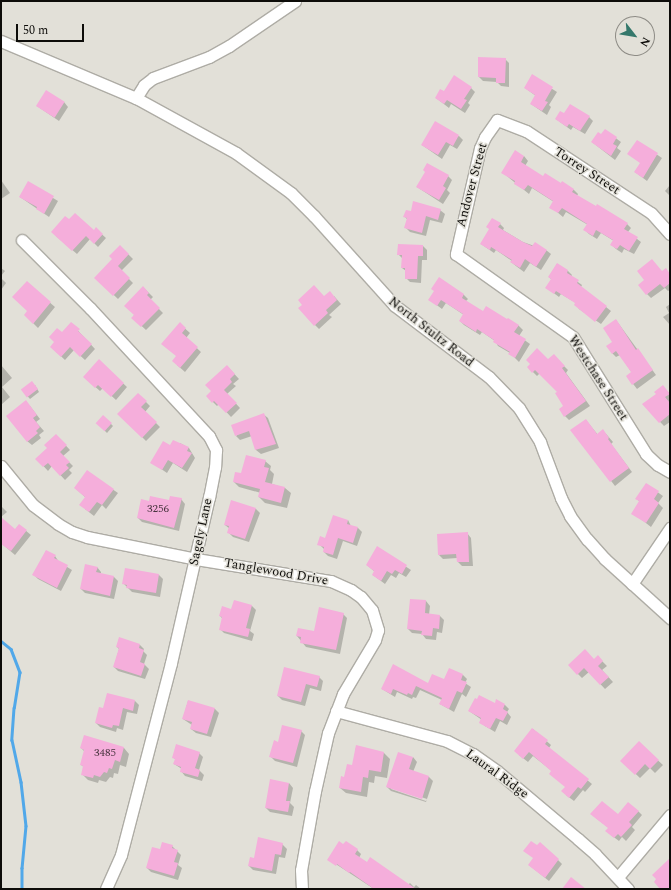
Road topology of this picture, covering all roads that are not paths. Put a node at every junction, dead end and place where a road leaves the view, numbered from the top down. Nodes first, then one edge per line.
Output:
1 (295, 1) edge
2 (1, 41) edge
3 (136, 98) junction
4 (497, 120) joint
5 (670, 234) edge
6 (22, 240) dead end
7 (456, 254) joint
8 (1, 466) edge
9 (670, 472) edge
10 (670, 528) edge
11 (196, 558) junction
12 (632, 584) junction
13 (670, 618) edge
14 (336, 711) junction
15 (670, 815) edge
16 (618, 877) junction
17 (106, 889) edge
18 (302, 889) edge
19 (628, 889) edge

1 - 3 street
2 - 3 street, North Stultz Road
3 - 12 street, North Stultz Road
4 - 5 street, Torrey Street
4 - 7 street, Andover Street
6 - 11 street, Sagely Lane
7 - 9 street, Westchase Street
8 - 11 street, Tanglewood Drive
10 - 12 street
11 - 14 street, Tanglewood Drive
11 - 17 street, Sagely Lane
12 - 13 street, North Stultz Road
14 - 16 street, Laural Ridge
14 - 18 street, Tanglewood Drive
15 - 16 street
16 - 19 street, Laural Ridge

